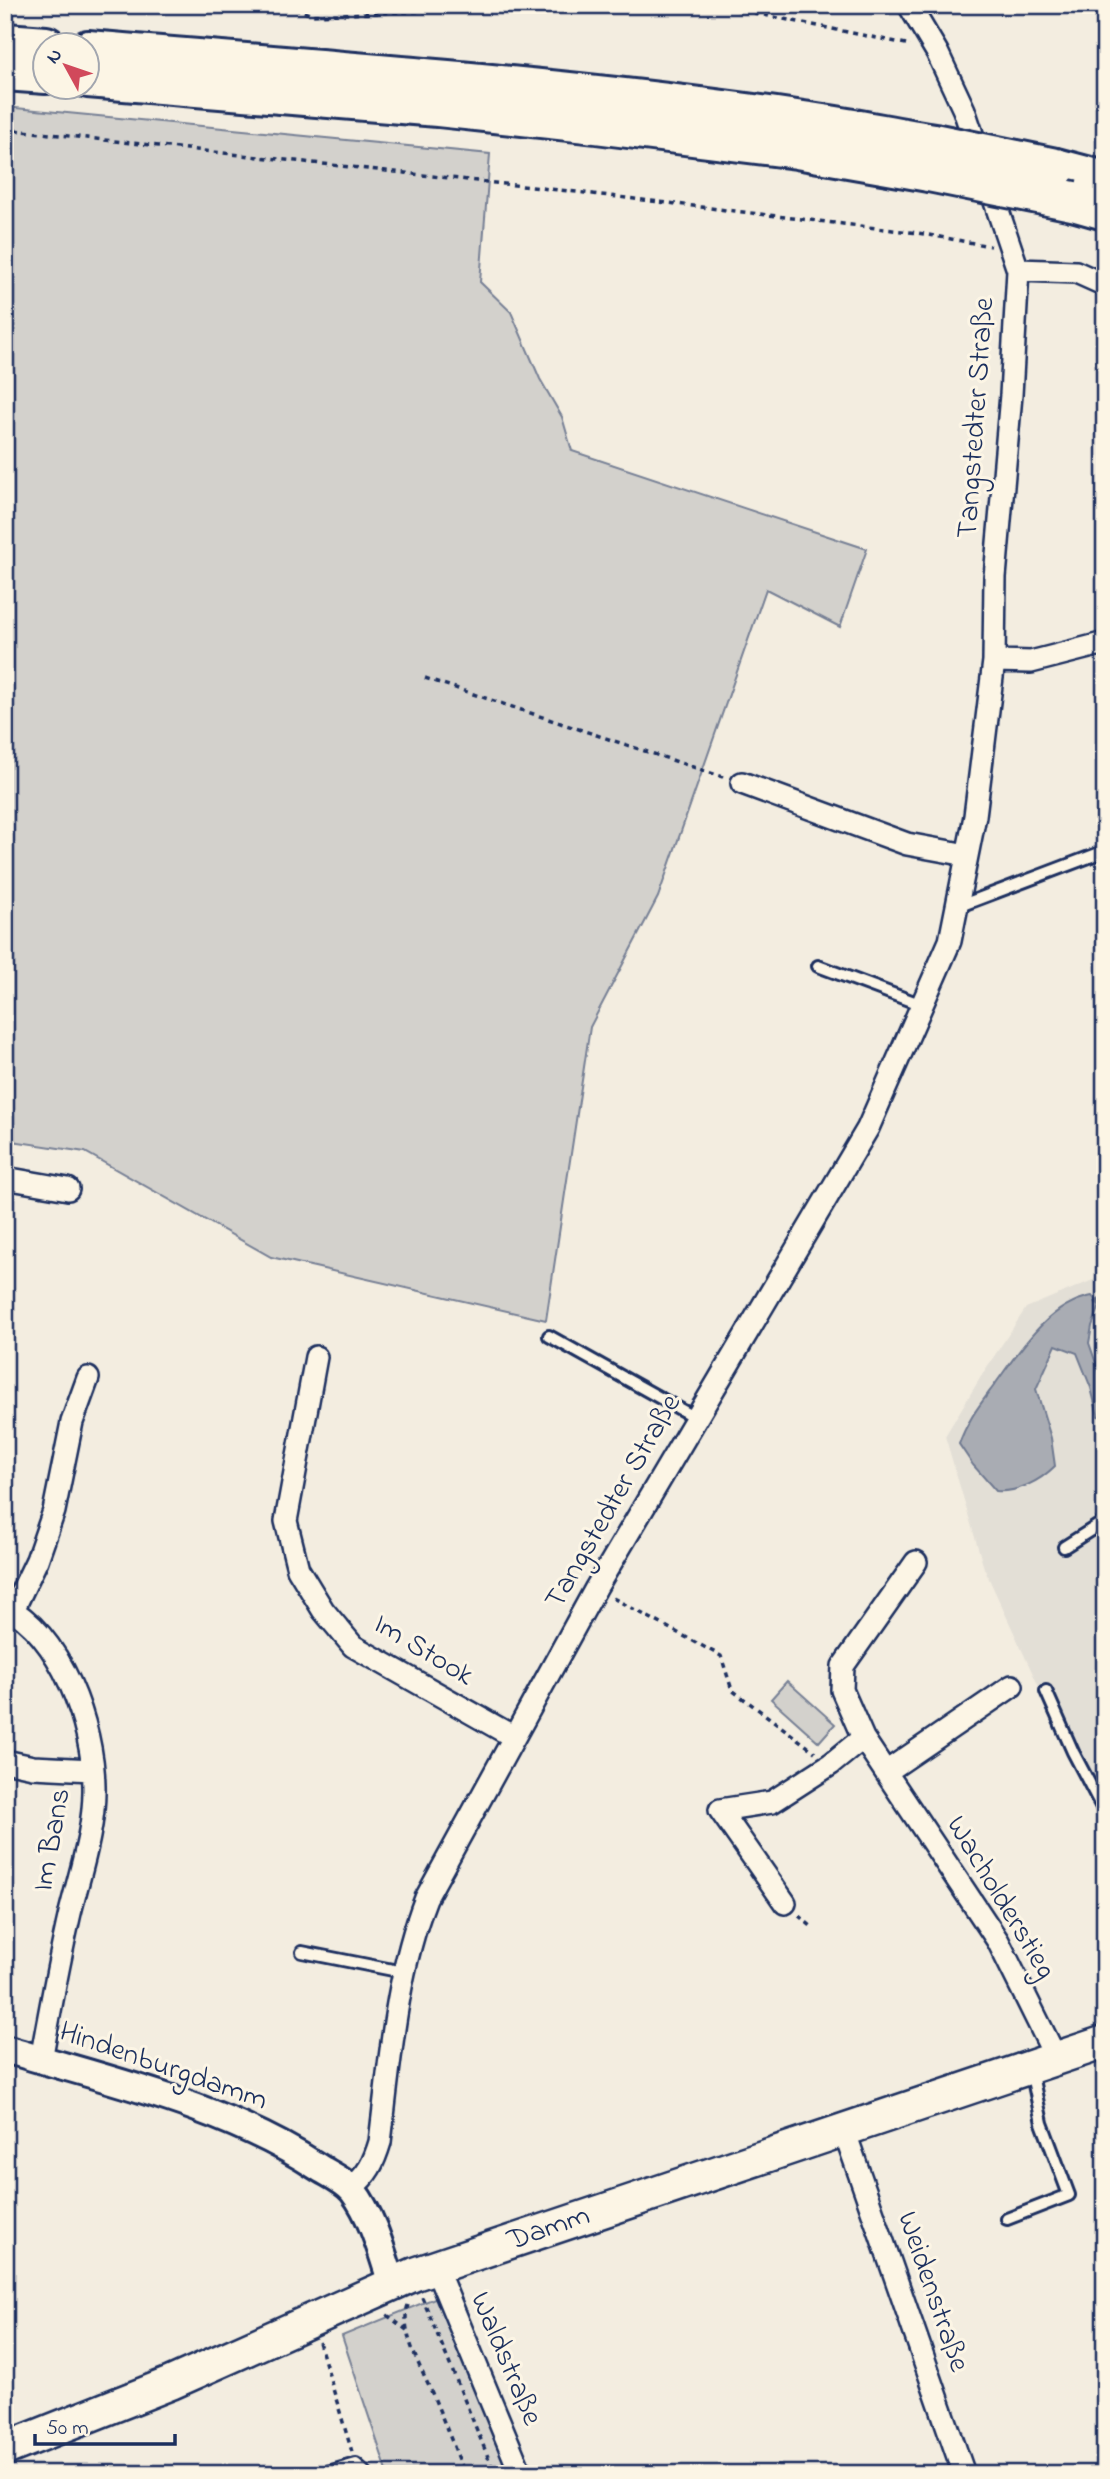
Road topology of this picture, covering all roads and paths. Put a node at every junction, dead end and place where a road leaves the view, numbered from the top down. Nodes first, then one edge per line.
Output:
1 (285, 5) edge
2 (621, 5) edge
3 (715, 5) edge
4 (913, 7) edge
5 (5, 43) edge
6 (32, 45) edge
7 (102, 51) edge
8 (937, 52) junction
9 (5, 71) edge
10 (32, 73) edge
11 (102, 79) edge
12 (5, 129) edge
13 (931, 157) junction
14 (1105, 181) edge
15 (1078, 193) edge
16 (1015, 260) junction
17 (1105, 285) edge
18 (1105, 643) edge
19 (994, 661) junction
20 (425, 678) dead end
21 (742, 783) joint
22 (1105, 852) edge
23 (967, 855) junction
24 (957, 906) junction
25 (818, 966) dead end
26 (922, 1005) junction
27 (5, 1178) edge
28 (68, 1189) dead end
29 (549, 1336) dead end
30 (316, 1357) dead end
31 (88, 1378) dead end
32 (696, 1418) junction
33 (1105, 1521) edge
34 (1064, 1547) dead end
35 (916, 1562) dead end
36 (596, 1588) junction
37 (9, 1608) edge
38 (1012, 1686) dead end
39 (1046, 1691) dead end
40 (514, 1737) junction
41 (863, 1738) junction
42 (5, 1760) edge
43 (831, 1764) junction
44 (92, 1770) junction
45 (886, 1772) junction
46 (1105, 1813) edge
47 (785, 1903) dead end
48 (302, 1952) dead end
49 (403, 1972) junction
50 (1105, 2042) edge
51 (5, 2049) edge
52 (41, 2060) junction
53 (1043, 2063) junction
54 (845, 2130) junction
55 (351, 2188) junction
56 (1007, 2220) dead end
57 (408, 2290) junction
58 (408, 2331) junction
59 (316, 2336) dead end
60 (5, 2449) edge
61 (356, 2464) junction
62 (321, 2474) edge
63 (367, 2474) edge
64 (465, 2474) edge
65 (495, 2474) edge
66 (521, 2474) edge
67 (964, 2474) edge

1 - 2 path
3 - 8 path
4 - 8 street, Tangstedter Straße
5 - 6 highway
7 - 13 highway
8 - 16 street, Tangstedter Straße
9 - 10 highway
11 - 13 highway
12 - 16 path
13 - 15 highway, bridge
14 - 15 highway
16 - 17 street
16 - 19 street, Tangstedter Straße
18 - 19 street
19 - 23 street, Tangstedter Straße
20 - 21 path
21 - 23 street
22 - 24 lane
23 - 24 street, Tangstedter Straße
24 - 26 street, Tangstedter Straße
25 - 26 lane
26 - 32 street, Tangstedter Straße
27 - 28 street
29 - 32 lane
30 - 40 street, Im Stook
31 - 37 street, Im Bans
32 - 36 street, Tangstedter Straße
33 - 34 lane
35 - 41 street, Wacholderstieg
36 - 40 street, Tangstedter Straße
36 - 43 path
37 - 44 street, Im Bans
38 - 45 street
39 - 46 lane
40 - 49 street, Tangstedter Straße
41 - 43 street
41 - 45 street, Wacholderstieg
42 - 44 street
43 - 47 street
44 - 52 street, Im Bans
45 - 53 street, Wacholderstieg
48 - 49 lane
49 - 55 street, Tangstedter Straße
50 - 53 main road, Damm
51 - 52 street, Hindenburgdamm
52 - 55 street, Hindenburgdamm
53 - 54 main road, Damm
53 - 56 lane
54 - 57 main road, Damm
54 - 67 street, Weidenstraße
55 - 57 street, Hindenburgdamm
57 - 58 path
57 - 58 path
57 - 60 main road, Damm
57 - 65 path
57 - 66 street, Waldstraße
58 - 64 path
59 - 61 path
61 - 62 lane
61 - 63 lane

